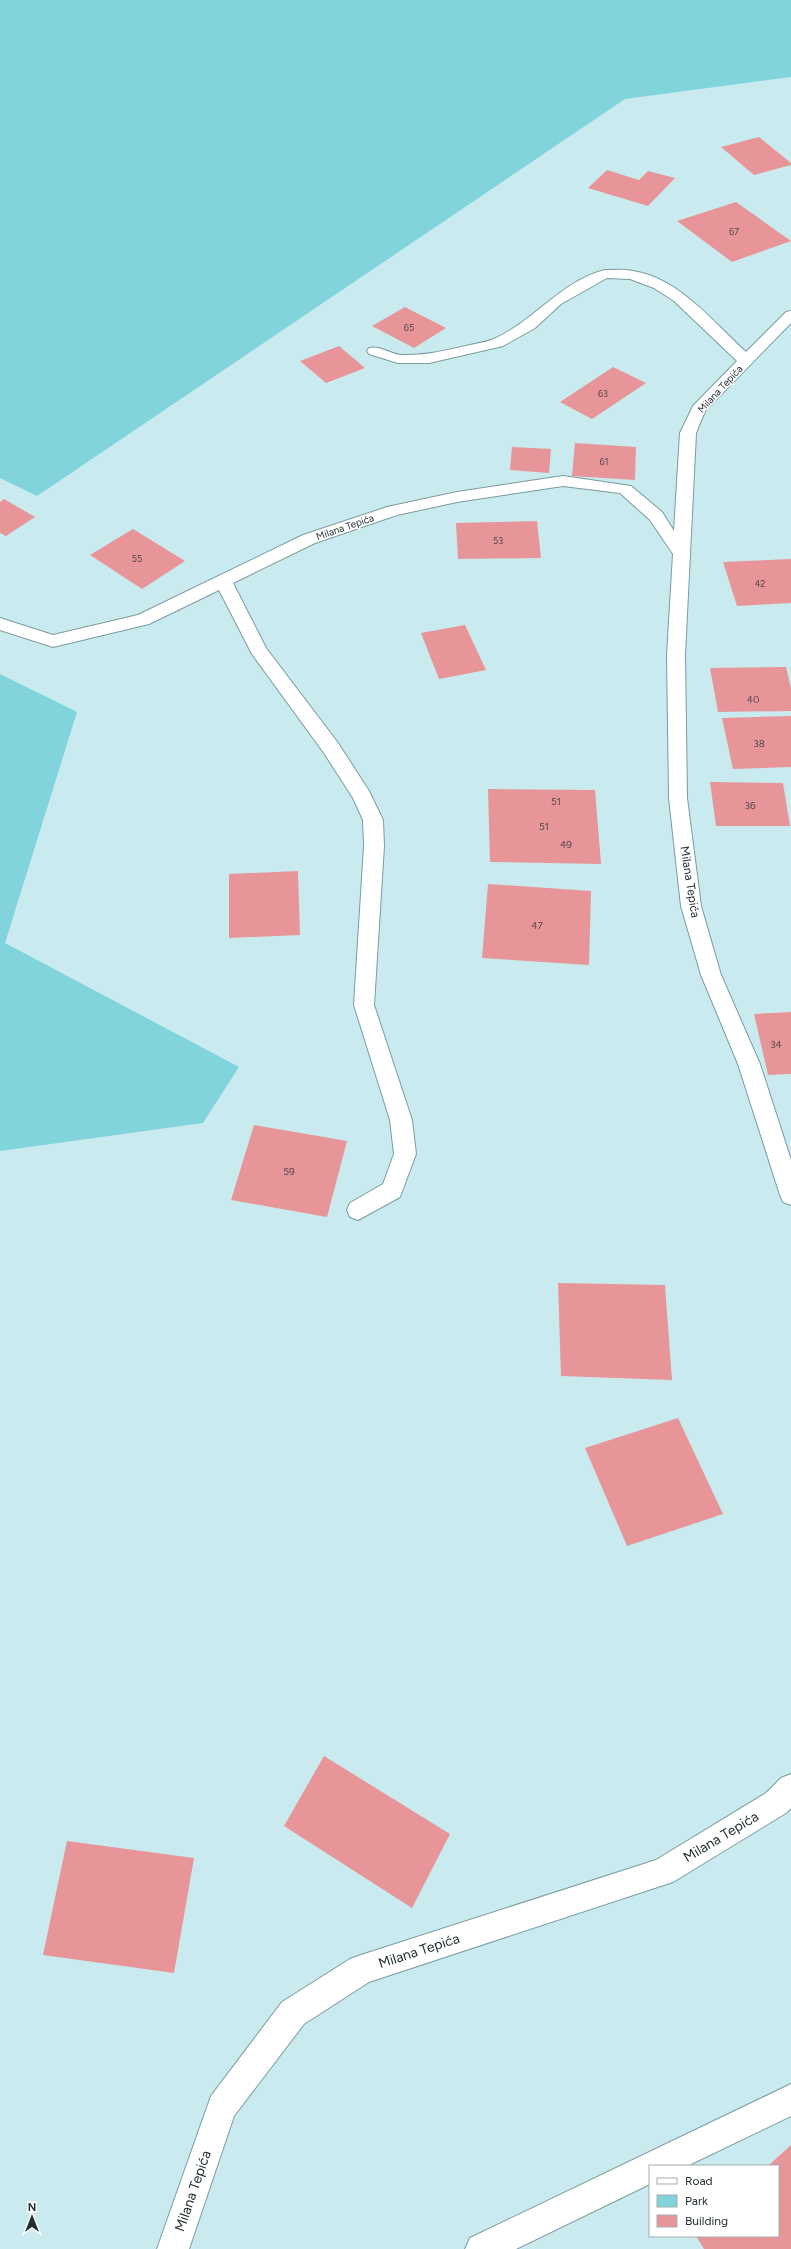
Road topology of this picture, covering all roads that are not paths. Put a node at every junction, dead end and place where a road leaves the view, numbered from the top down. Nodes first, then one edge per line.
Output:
1 (791, 315) edge
2 (374, 351) dead end
3 (746, 361) junction
4 (681, 553) junction
5 (223, 581) junction
6 (0, 624) edge
7 (791, 1195) edge
8 (358, 1210) dead end
9 (791, 1788) edge
10 (791, 2100) edge
11 (653, 2165) edge
12 (649, 2167) edge
13 (173, 2249) edge
14 (481, 2249) edge

1 - 3 street, Milana Tepića
2 - 3 street
3 - 4 street, Milana Tepića
4 - 5 street, Milana Tepića
4 - 7 street, Milana Tepića
5 - 6 street, Milana Tepića
5 - 8 street
9 - 13 street, Milana Tepića
10 - 11 street
12 - 14 street

